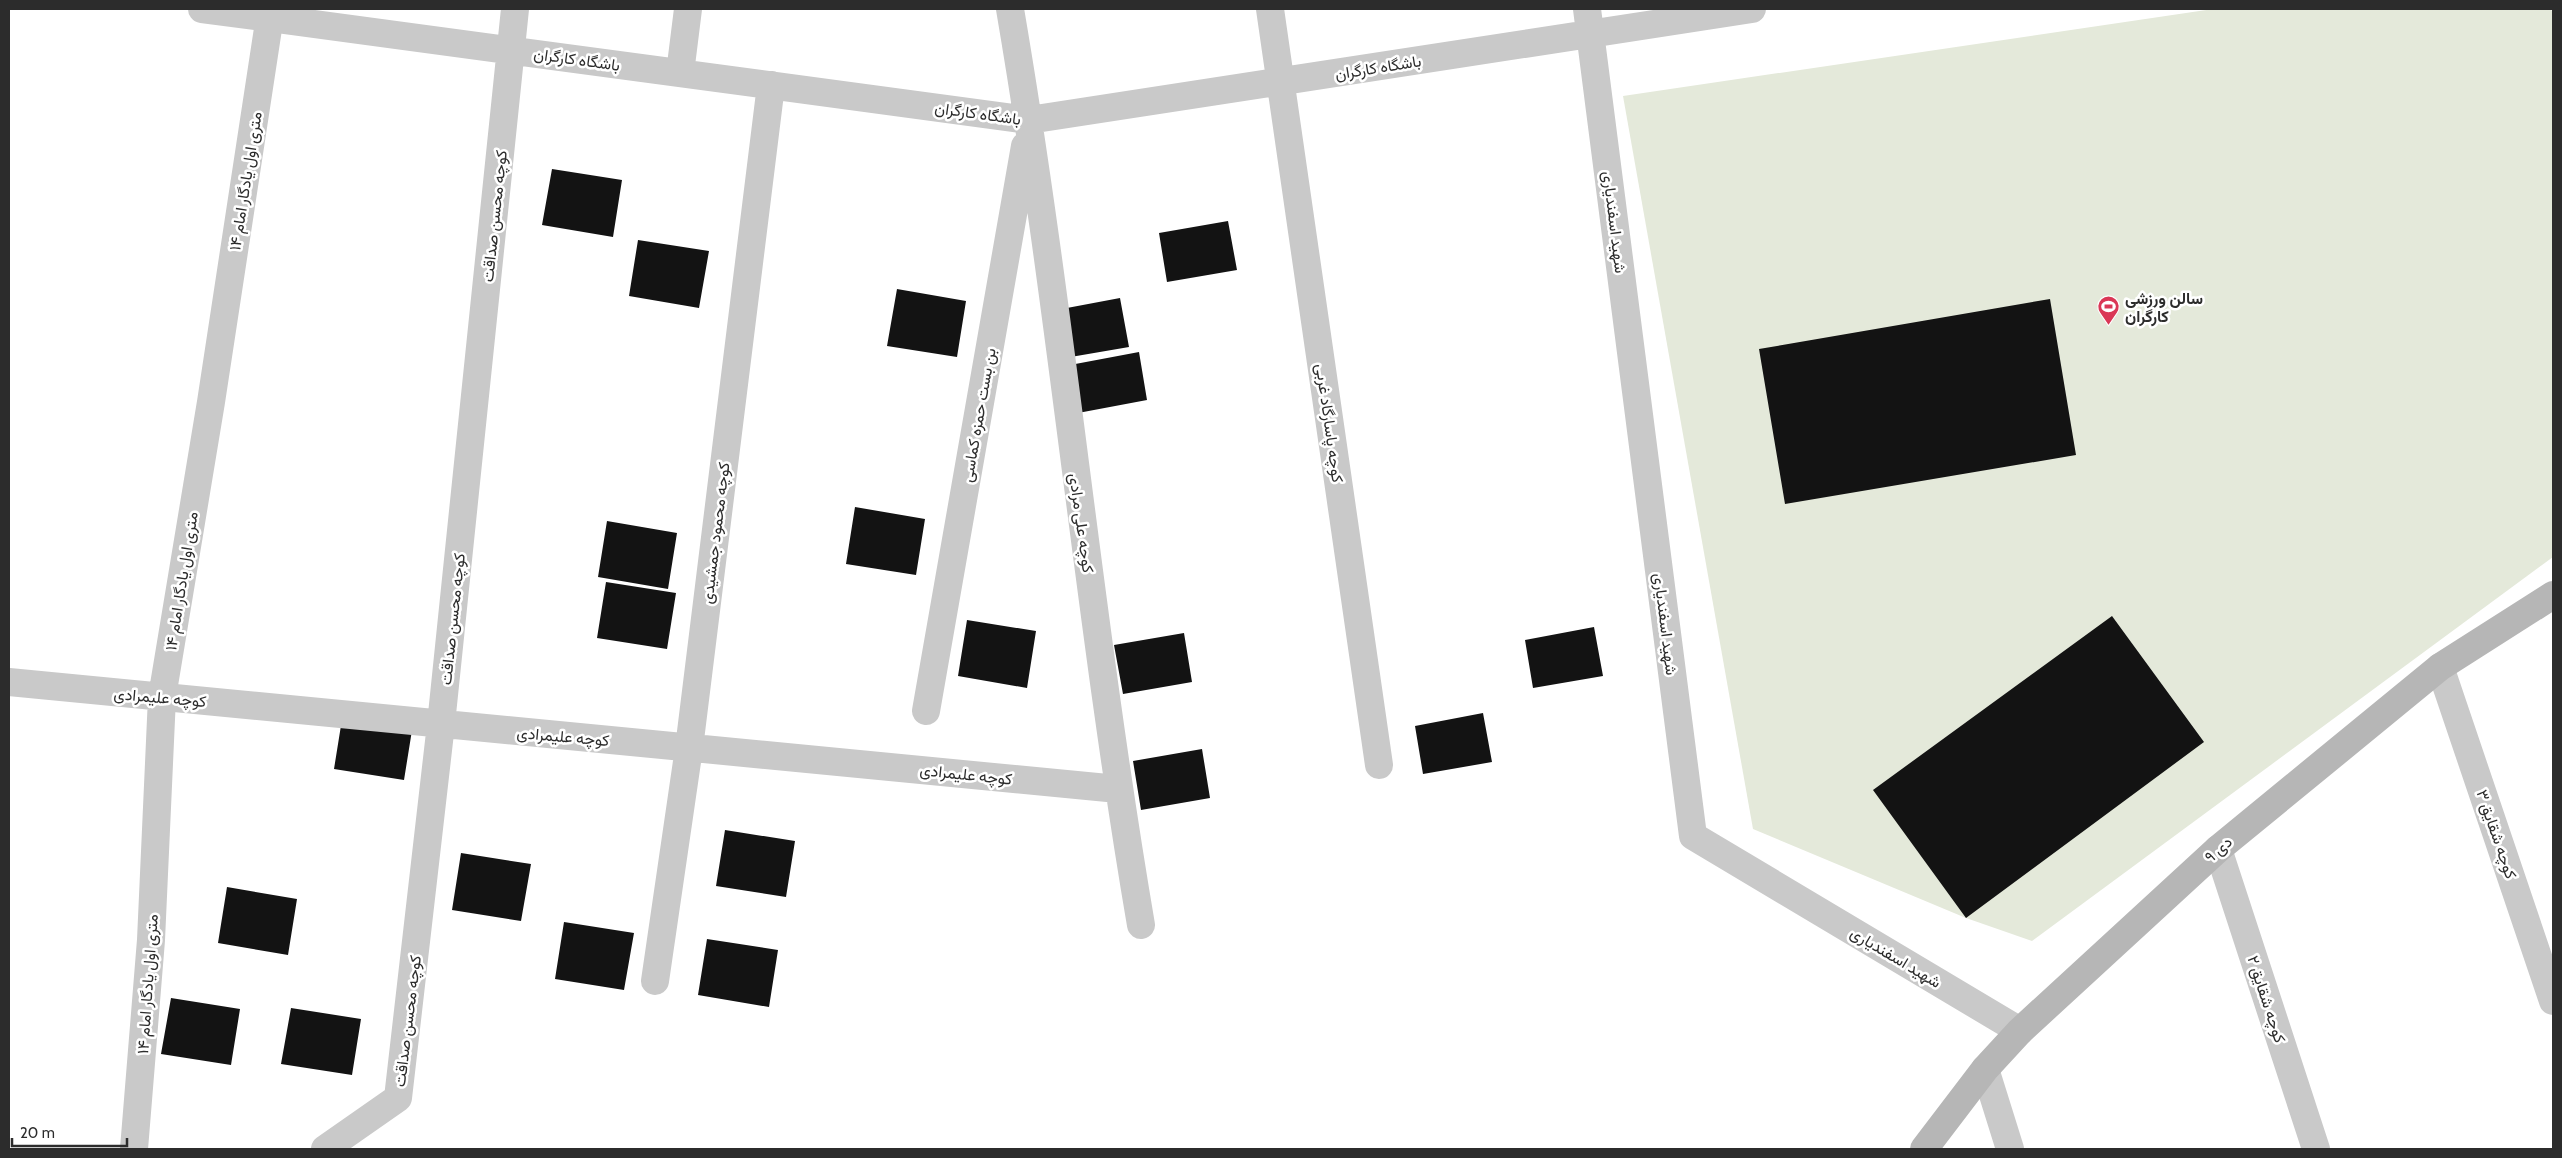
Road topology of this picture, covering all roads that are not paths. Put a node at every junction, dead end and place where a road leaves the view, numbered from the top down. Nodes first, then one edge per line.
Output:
1 (202, 9) edge
2 (515, 9) edge
3 (688, 9) edge
4 (1010, 9) edge
5 (1270, 9) edge
6 (1752, 9) edge
7 (271, 13) edge
8 (1589, 22) edge
9 (511, 50) junction
10 (680, 73) junction
11 (1282, 82) junction
12 (771, 85) junction
13 (1029, 120) junction
14 (2553, 595) edge
15 (2440, 668) junction
16 (9, 682) edge
17 (162, 697) junction
18 (926, 711) dead end
19 (441, 724) junction
20 (689, 748) junction
21 (1378, 765) dead end
22 (1118, 789) junction
23 (2218, 849) junction
24 (1141, 925) dead end
25 (655, 981) dead end
26 (2553, 1002) edge
27 (2020, 1031) junction
28 (1985, 1069) junction
29 (134, 1149) edge
30 (325, 1149) edge
31 (1924, 1149) edge
32 (2010, 1149) edge
33 (2316, 1149) edge

1 - 7 street, باشگاه کارگران
2 - 9 street, کوچه محسن صداقت
3 - 10 street
4 - 13 street, کوچه علی مرادی
5 - 11 street, کوچه پاسارگاد غربی
6 - 8 street, باشگاه کارگران
7 - 9 street, باشگاه کارگران
7 - 17 street, ۱۴ متری اول یادگار امام
8 - 11 street, باشگاه کارگران
8 - 27 street, شهید اسفندیاری
9 - 10 street, باشگاه کارگران
9 - 19 street, کوچه محسن صداقت
10 - 12 street, باشگاه کارگران
11 - 13 street, باشگاه کارگران
11 - 21 street, کوچه پاسارگاد غربی
12 - 13 street, باشگاه کارگران
12 - 20 street, کوچه محمود جمشیدی
13 - 18 street, بن بست حمزه کماسی
13 - 22 street, کوچه علی مرادی
14 - 15 street, ۹ دی
15 - 23 street, ۹ دی
15 - 26 street, کوچه شقایق ۳
16 - 17 street, کوچه علیمرادی
17 - 19 street, کوچه علیمرادی
17 - 29 street, ۱۴ متری اول یادگار امام
19 - 20 street, کوچه علیمرادی
19 - 30 street, کوچه محسن صداقت
20 - 22 street, کوچه علیمرادی
20 - 25 street, کوچه محمود جمشیدی
22 - 24 street, کوچه علی مرادی
23 - 27 street, ۹ دی
23 - 33 street, کوچه شقایق ۲
27 - 28 street, ۹ دی
28 - 31 street, ۹ دی
28 - 32 street

